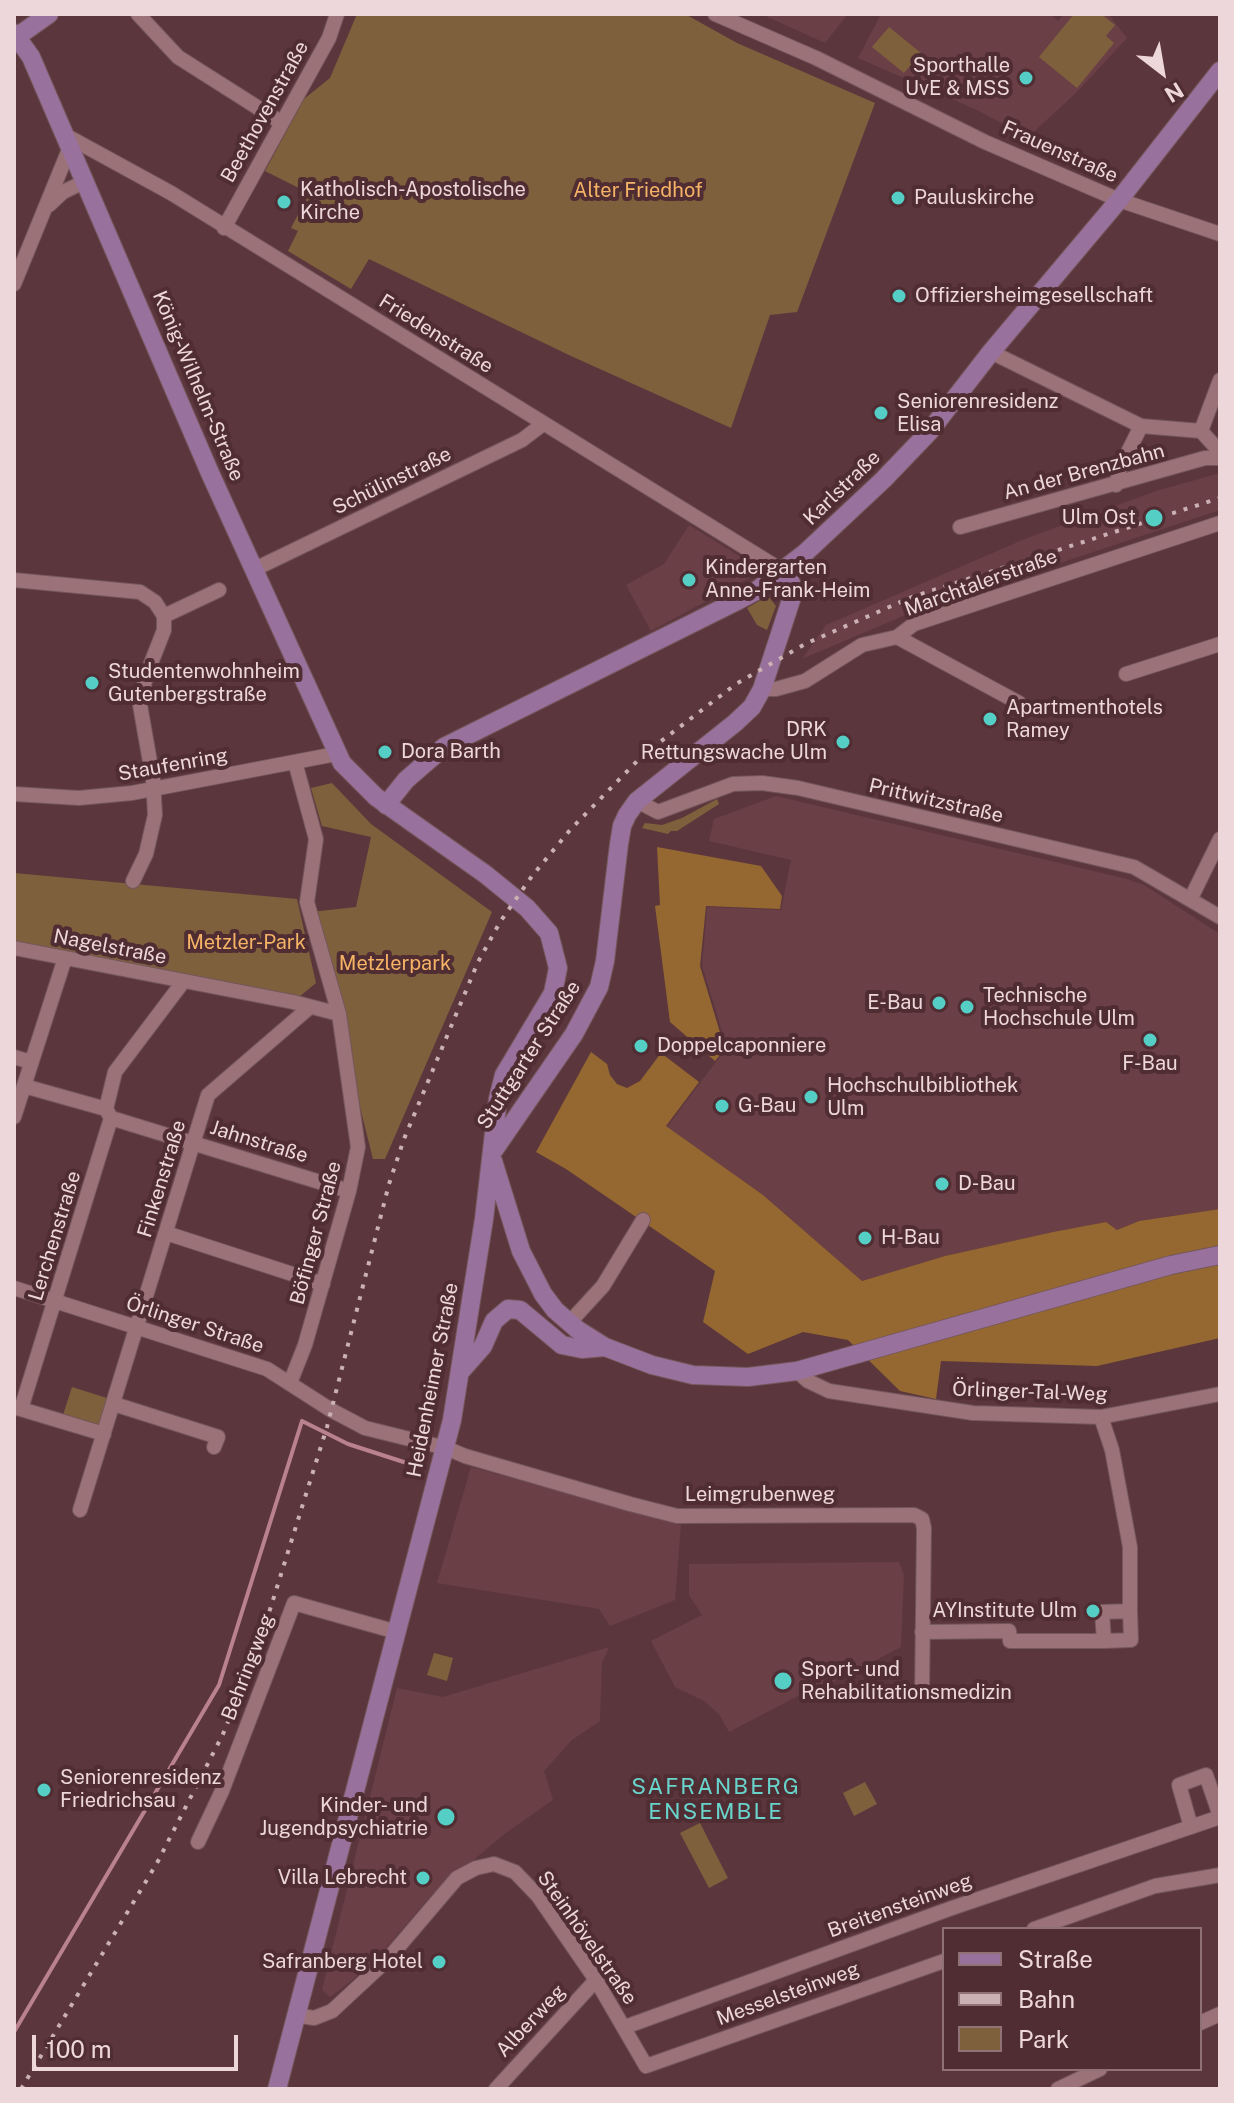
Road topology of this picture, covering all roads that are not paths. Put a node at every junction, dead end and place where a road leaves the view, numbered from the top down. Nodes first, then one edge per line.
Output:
1 (49, 14) edge
2 (138, 14) edge
3 (337, 14) edge
4 (715, 14) edge
5 (15, 35) edge
6 (1220, 71) edge
7 (282, 123) junction
8 (67, 141) junction
9 (86, 181) junction
10 (1119, 200) junction
11 (46, 208) junction
12 (224, 228) junction
13 (1220, 234) edge
14 (14, 284) edge
15 (991, 352) junction
16 (1220, 380) edge
17 (543, 424) junction
18 (1141, 426) junction
19 (1201, 431) junction
20 (1220, 455) edge
21 (1116, 485) junction
22 (1220, 523) edge
23 (960, 527) dead end
24 (255, 569) junction
25 (783, 571) junction
26 (14, 580) edge
27 (219, 590) dead end
28 (164, 616) junction
29 (897, 637) junction
30 (1220, 644) edge
31 (1126, 674) dead end
32 (762, 689) junction
33 (1019, 703) dead end
34 (336, 754) junction
35 (295, 762) junction
36 (154, 790) junction
37 (14, 794) edge
38 (637, 801) junction
39 (386, 805) junction
40 (1220, 839) edge
41 (133, 881) dead end
42 (1191, 898) junction
43 (1220, 917) edge
44 (14, 948) edge
45 (65, 958) junction
46 (183, 982) junction
47 (310, 1007) junction
48 (339, 1014) junction
49 (14, 1057) edge
50 (31, 1062) junction
51 (24, 1086) junction
52 (108, 1114) junction
53 (14, 1117) edge
54 (194, 1142) junction
55 (491, 1154) junction
56 (349, 1191) junction
57 (643, 1220) dead end
58 (166, 1233) junction
59 (1220, 1255) edge
60 (323, 1284) junction
61 (14, 1288) edge
62 (56, 1302) junction
63 (569, 1323) junction
64 (138, 1327) junction
65 (605, 1347) junction
66 (797, 1371) junction
67 (460, 1372) junction
68 (290, 1383) junction
69 (1220, 1394) edge
70 (114, 1404) junction
71 (18, 1408) edge
72 (1101, 1417) junction
73 (104, 1434) junction
74 (214, 1447) dead end
75 (446, 1448) junction
76 (80, 1510) dead end
77 (1130, 1611) junction
78 (397, 1632) junction
79 (922, 1632) junction
80 (1104, 1641) junction
81 (922, 1694) dead end
82 (1220, 1816) edge
83 (1191, 1827) junction
84 (198, 1842) dead end
85 (1220, 1875) edge
86 (1040, 1927) edge
87 (942, 1962) edge
88 (596, 1980) junction
89 (295, 2015) junction
90 (625, 2027) junction
91 (646, 2066) joint
92 (1096, 2071) edge
93 (277, 2089) edge
94 (496, 2089) edge
95 (1058, 2089) edge

1 - 5 main road
2 - 7 street
3 - 7 street, Beethovenstraße
4 - 10 street, Frauenstraße
5 - 8 main road, König-Wilhelm-Straße
6 - 10 main road, Karlstraße
7 - 12 street, Beethovenstraße
8 - 9 main road, König-Wilhelm-Straße
8 - 11 street
8 - 12 street, Friedenstraße
9 - 11 street
9 - 24 main road, König-Wilhelm-Straße
10 - 13 street, Frauenstraße
10 - 15 main road, Karlstraße
11 - 14 street
12 - 17 street, Friedenstraße
15 - 18 street
15 - 25 main road, Karlstraße
16 - 19 street
17 - 24 street, Schülinstraße
17 - 25 street, Friedenstraße
18 - 19 street
18 - 21 street
19 - 20 street
20 - 21 street, An der Brenzbahn
21 - 23 street, An der Brenzbahn
22 - 29 street, Marchtalerstraße
24 - 34 main road, König-Wilhelm-Straße
25 - 32 main road, Stuttgarter Straße
25 - 39 main road, Karlstraße
26 - 28 street
27 - 28 street
28 - 36 street
29 - 32 street, Marchtalerstraße
29 - 33 street
30 - 31 street
32 - 38 main road, Stuttgarter Straße
34 - 35 street, Staufenring
34 - 39 main road, König-Wilhelm-Straße
35 - 36 street, Staufenring
35 - 48 street, Böfinger Straße
36 - 37 street, Staufenring
36 - 41 street
38 - 42 street, Prittwitzstraße
38 - 55 main road, Stuttgarter Straße
39 - 55 main road, Heidenheimer Straße
40 - 42 street
42 - 43 street, Prittwitzstraße
44 - 45 street, Nagelstraße
45 - 46 street, Nagelstraße
45 - 50 street
46 - 47 street, Nagelstraße
46 - 52 street, Lerchenstraße
47 - 48 street, Nagelstraße
47 - 54 street, Finkenstraße
48 - 56 street, Böfinger Straße
49 - 50 street
50 - 51 street
51 - 52 street, Jahnstraße
51 - 53 street
52 - 54 street, Jahnstraße
52 - 62 street, Lerchenstraße
54 - 56 street, Jahnstraße
54 - 58 street, Finkenstraße
55 - 63 main road, Stuttgarter Straße
55 - 67 main road, Heidenheimer Straße
56 - 60 street, Böfinger Straße
57 - 63 street
58 - 60 street
58 - 64 street, Finkenstraße
59 - 66 main road, Stuttgarter Straße
60 - 68 street, Böfinger Straße
61 - 62 street, Örlinger Straße
62 - 64 street, Örlinger Straße
62 - 71 street, Lerchenstraße
63 - 65 main road, Stuttgarter Straße
64 - 68 street, Örlinger Straße
64 - 70 street, Finkenstraße
65 - 66 main road, Stuttgarter Straße
65 - 67 main road
66 - 72 street, Örlinger-Tal-Weg
67 - 75 main road, Heidenheimer Straße
68 - 75 street, Örlinger Straße
69 - 72 street, Örlinger-Tal-Weg
70 - 73 street, Finkenstraße
70 - 74 street
71 - 73 street
72 - 77 street
73 - 76 street, Finkenstraße
75 - 78 main road, Heidenheimer Straße
75 - 79 street, Leimgrubenweg
77 - 80 street
77 - 80 street
78 - 84 street, Behringweg
78 - 89 main road, Heidenheimer Straße
79 - 80 street
79 - 81 street, Leimgrubenweg
82 - 83 street, Breitensteinweg
82 - 83 street, Breitensteinweg
83 - 90 street, Breitensteinweg
85 - 86 street
87 - 91 street, Messelsteinweg
88 - 89 street, Steinhövelstraße
88 - 90 street, Steinhövelstraße
88 - 94 street, Alberweg
89 - 93 main road, Heidenheimer Straße
90 - 91 street, Steinhövelstraße
92 - 95 street

